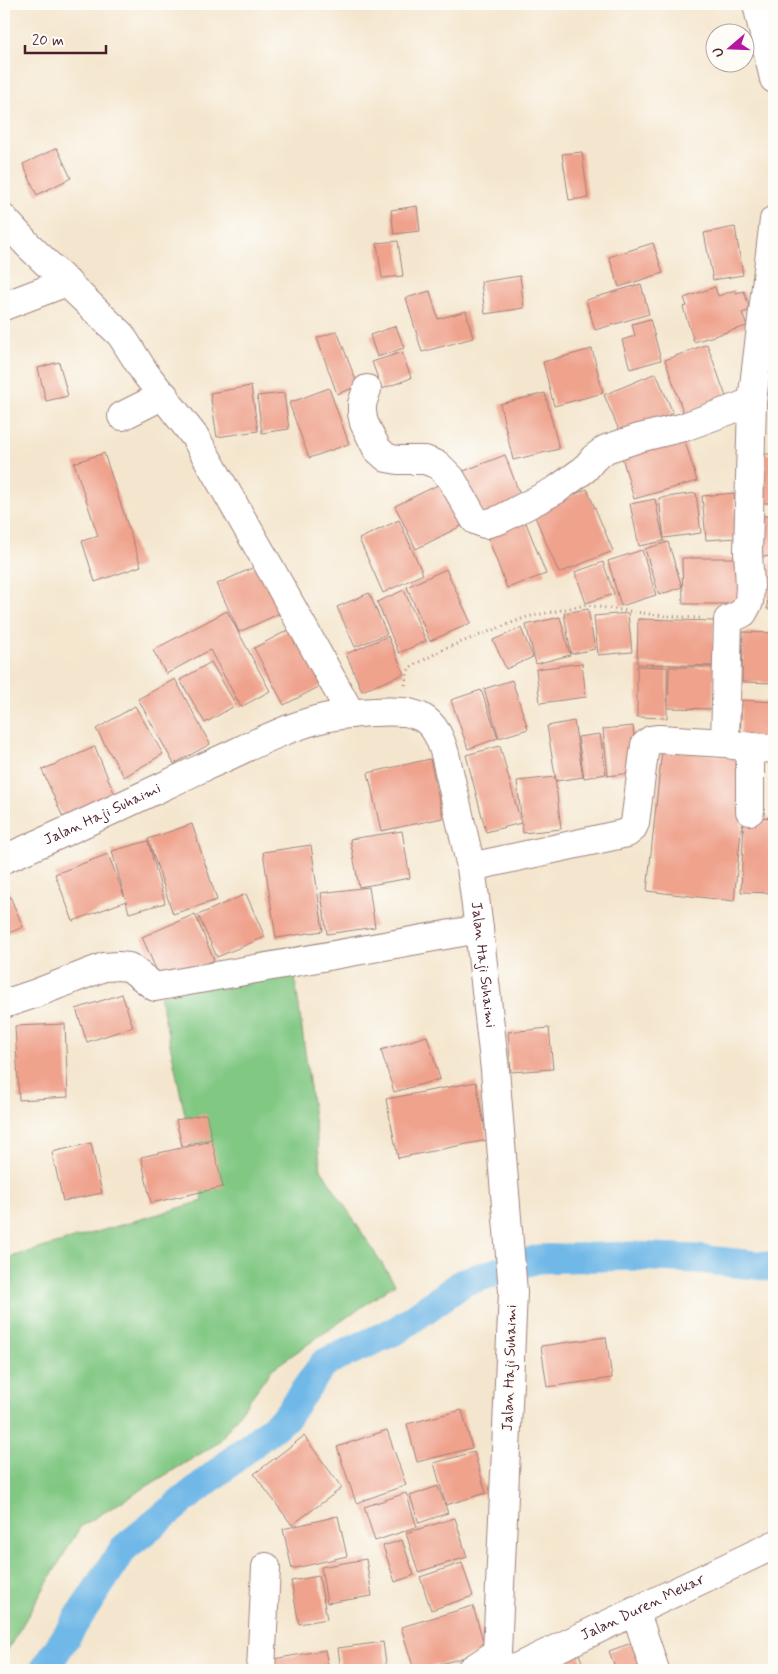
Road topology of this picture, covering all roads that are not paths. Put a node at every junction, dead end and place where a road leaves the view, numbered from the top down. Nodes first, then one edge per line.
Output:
1 (757, 4) edge
2 (774, 79) edge
3 (4, 219) edge
4 (774, 220) edge
5 (67, 282) junction
6 (4, 306) edge
7 (367, 389) dead end
8 (164, 395) junction
9 (752, 402) junction
10 (122, 416) dead end
11 (350, 714) junction
12 (750, 747) edge
13 (750, 811) dead end
14 (4, 859) edge
15 (471, 867) junction
16 (479, 929) junction
17 (4, 1004) edge
18 (774, 1545) edge
19 (266, 1567) dead end
20 (636, 1610) junction
21 (503, 1665) edge
22 (261, 1670) edge
23 (471, 1670) edge
24 (655, 1670) edge

1 - 2 street
3 - 5 street
4 - 9 street
5 - 6 street
5 - 8 street
7 - 9 street
8 - 10 street
8 - 11 street
9 - 12 street
11 - 14 street, Jalan Haji Suhaimi
11 - 15 street, Jalan Haji Suhaimi
12 - 13 street
12 - 15 street
15 - 16 street, Jalan Haji Suhaimi
16 - 17 street
16 - 21 street, Jalan Haji Suhaimi
18 - 20 street, Jalan Duren Mekar
19 - 22 street
20 - 21 street, Jalan Duren Mekar
20 - 24 street
21 - 23 street, Jalan Duren Mekar

